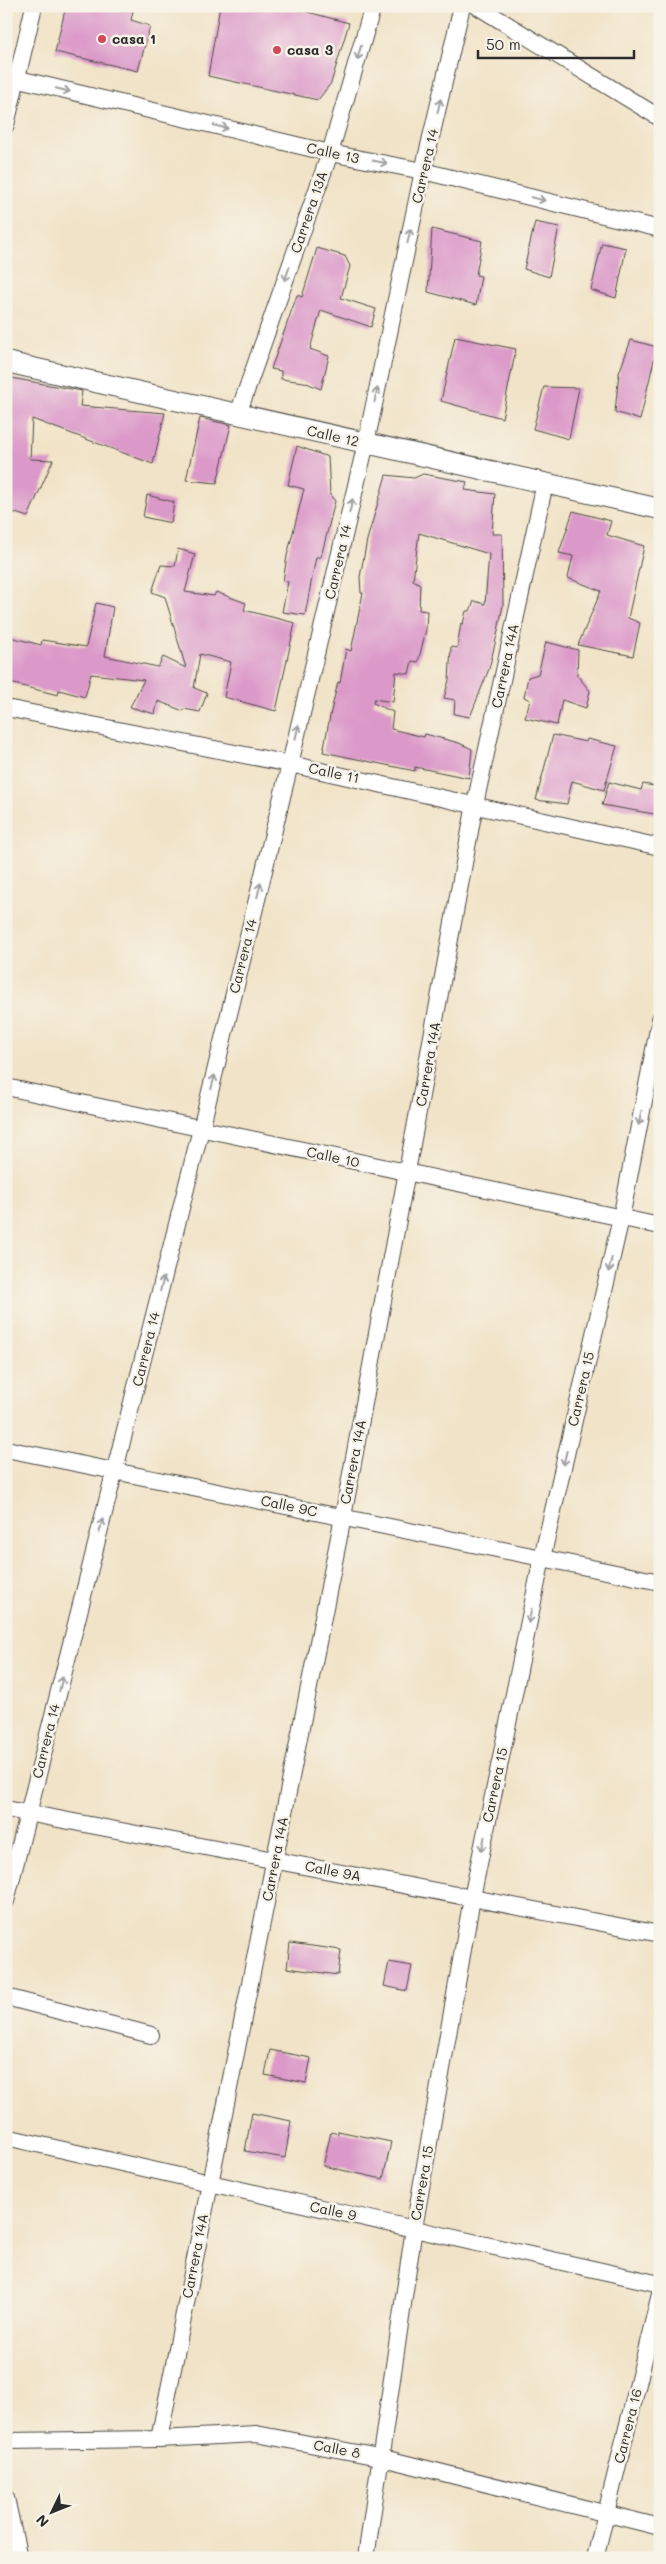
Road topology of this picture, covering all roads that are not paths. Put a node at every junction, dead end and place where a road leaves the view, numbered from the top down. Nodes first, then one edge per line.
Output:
1 (34, 6) edge
2 (373, 6) edge
3 (462, 6) edge
4 (477, 6) edge
5 (11, 77) edge
6 (660, 118) edge
7 (6, 125) edge
8 (330, 153) junction
9 (423, 171) junction
10 (660, 229) edge
11 (6, 362) edge
12 (238, 414) junction
13 (366, 443) junction
14 (545, 483) junction
15 (660, 509) edge
16 (6, 708) edge
17 (290, 764) junction
18 (475, 804) junction
19 (660, 847) edge
20 (660, 1019) edge
21 (6, 1087) edge
22 (201, 1129) junction
23 (408, 1173) junction
24 (621, 1218) junction
25 (660, 1226) edge
26 (6, 1450) edge
27 (115, 1470) junction
28 (343, 1517) junction
29 (542, 1558) junction
30 (660, 1582) edge
31 (6, 1808) edge
32 (28, 1813) junction
33 (274, 1860) junction
34 (472, 1898) junction
35 (6, 1901) edge
36 (660, 1934) edge
37 (6, 1997) edge
38 (151, 2035) dead end
39 (6, 2137) edge
40 (210, 2185) junction
41 (414, 2228) junction
42 (660, 2284) edge
43 (660, 2294) edge
44 (159, 2439) junction
45 (6, 2441) edge
46 (379, 2458) junction
47 (6, 2498) edge
48 (606, 2513) junction
49 (660, 2527) edge
50 (19, 2558) edge
51 (366, 2558) edge
52 (596, 2558) edge

1 - 5 street
2 -> 8 street, Carrera 13A
9 -> 3 street, Carrera 14
4 - 6 street
5 - 7 street
5 -> 8 street, Calle 13
8 -> 9 street, Calle 13
8 -> 12 street, Carrera 13A
9 -> 10 street, Calle 13
13 -> 9 street, Carrera 14
11 - 12 street, Calle 12
12 - 13 street, Calle 12
13 - 14 street, Calle 12
17 -> 13 street, Carrera 14
14 - 15 street, Calle 12
14 - 18 street, Carrera 14A
16 - 17 street, Calle 11
17 - 18 street, Calle 11
22 -> 17 street, Carrera 14
18 - 19 street, Calle 11
18 - 23 street, Carrera 14A
20 -> 24 street, Carrera 15
21 - 22 street, Calle 10
22 - 23 street, Calle 10
27 -> 22 street, Carrera 14
23 - 24 street, Calle 10
23 - 28 street, Carrera 14A
24 - 25 street, Calle 10
24 -> 29 street, Carrera 15
26 - 27 street, Calle 9C
27 - 28 street, Calle 9C
32 -> 27 street, Carrera 14
28 - 29 street, Calle 9C
28 - 33 street, Carrera 14A
29 - 30 street, Calle 9C
29 -> 34 street, Carrera 15
31 - 32 street, Calle 9A
32 - 33 street, Calle 9A
32 - 35 street, Carrera 14
33 - 34 street, Calle 9A
33 - 40 street, Carrera 14A
34 - 36 street, Calle 9A
34 - 41 street, Carrera 15
37 - 38 street
39 - 40 street, Calle 9
40 - 41 street, Calle 9
40 - 44 street, Carrera 14A
41 - 42 street, Calle 9
41 - 46 street, Carrera 15
43 - 48 street, Carrera 16
44 - 45 street, Calle 8
44 - 46 street, Calle 8
46 - 48 street, Calle 8
46 - 51 street, Carrera 15
47 - 50 street
48 - 49 street, Calle 8
48 - 52 street, Carrera 16

